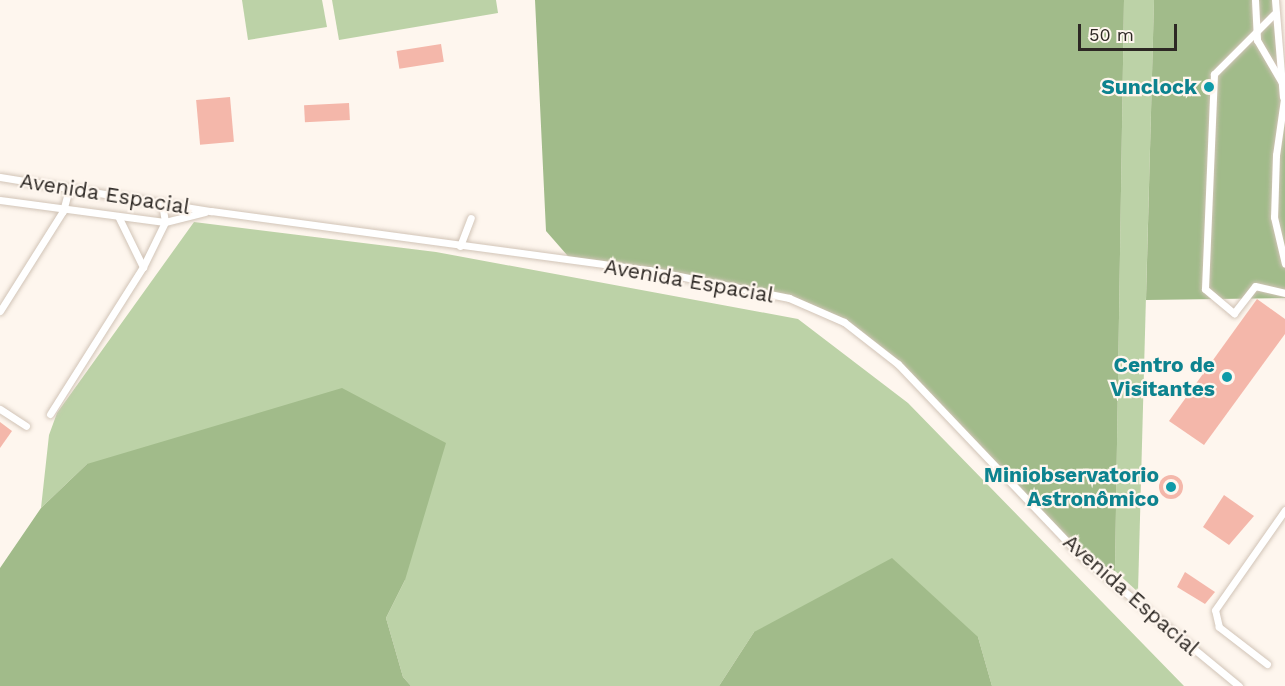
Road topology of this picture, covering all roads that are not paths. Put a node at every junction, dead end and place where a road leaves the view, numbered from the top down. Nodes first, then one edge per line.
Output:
1 (1255, 0) edge
2 (1275, 0) edge
3 (1274, 14) junction
4 (1256, 33) junction
5 (1282, 82) junction
6 (1285, 97) edge
7 (0, 177) edge
8 (69, 189) junction
9 (0, 200) edge
10 (162, 203) junction
11 (63, 211) junction
12 (211, 211) junction
13 (119, 218) junction
14 (471, 218) dead end
15 (165, 222) junction
16 (460, 246) junction
17 (1285, 264) edge
18 (142, 267) junction
19 (1285, 293) edge
20 (0, 310) edge
21 (0, 409) edge
22 (50, 414) dead end
23 (26, 426) dead end
24 (1285, 510) edge
25 (1267, 664) dead end
26 (1239, 686) edge

1 - 4 lane
2 - 3 lane
3 - 4 lane
3 - 5 lane
4 - 5 lane
4 - 19 lane
5 - 6 lane
6 - 17 lane
7 - 8 lane, Avenida Espacial
8 - 10 lane, Avenida Espacial
8 - 11 lane
9 - 11 lane, Avenida Espacial
10 - 12 lane, Avenida Espacial
10 - 15 lane
11 - 13 lane, Avenida Espacial
11 - 20 lane
12 - 15 lane, Avenida Espacial
12 - 16 lane, Avenida Espacial
13 - 15 lane, Avenida Espacial
13 - 18 lane
14 - 16 lane
15 - 18 lane
16 - 26 lane, Avenida Espacial
18 - 22 lane
21 - 23 lane
24 - 25 lane

